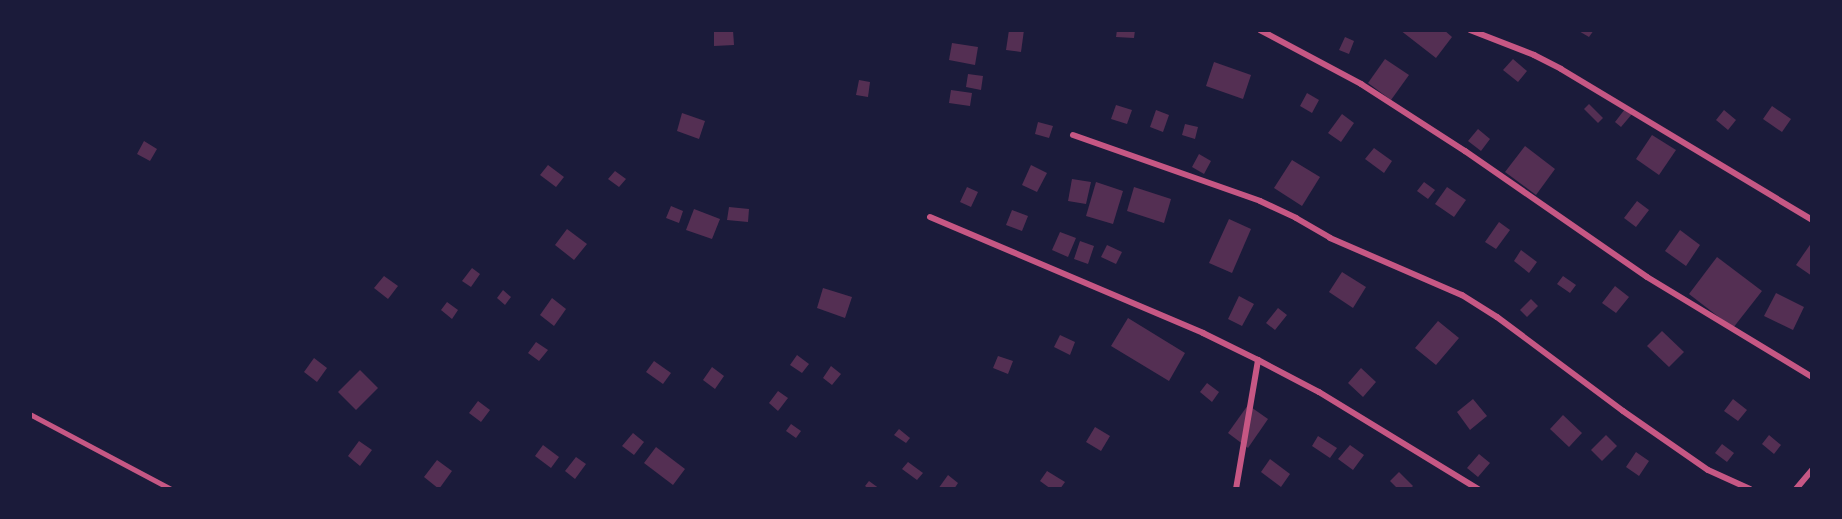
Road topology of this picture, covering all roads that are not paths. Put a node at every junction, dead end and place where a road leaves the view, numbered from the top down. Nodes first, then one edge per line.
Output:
1 (1260, 30) edge
2 (1470, 30) edge
3 (1073, 135) dead end
4 (930, 217) dead end
5 (1812, 220) edge
6 (1258, 360) junction
7 (1812, 377) edge
8 (30, 414) edge
9 (1812, 470) edge
10 (171, 489) edge
11 (1236, 489) edge
12 (1478, 489) edge
13 (1750, 489) edge
14 (1796, 489) edge

1 - 7 street
2 - 5 street
3 - 13 street
4 - 6 street
6 - 11 street
6 - 12 street
8 - 10 lane
9 - 14 street

